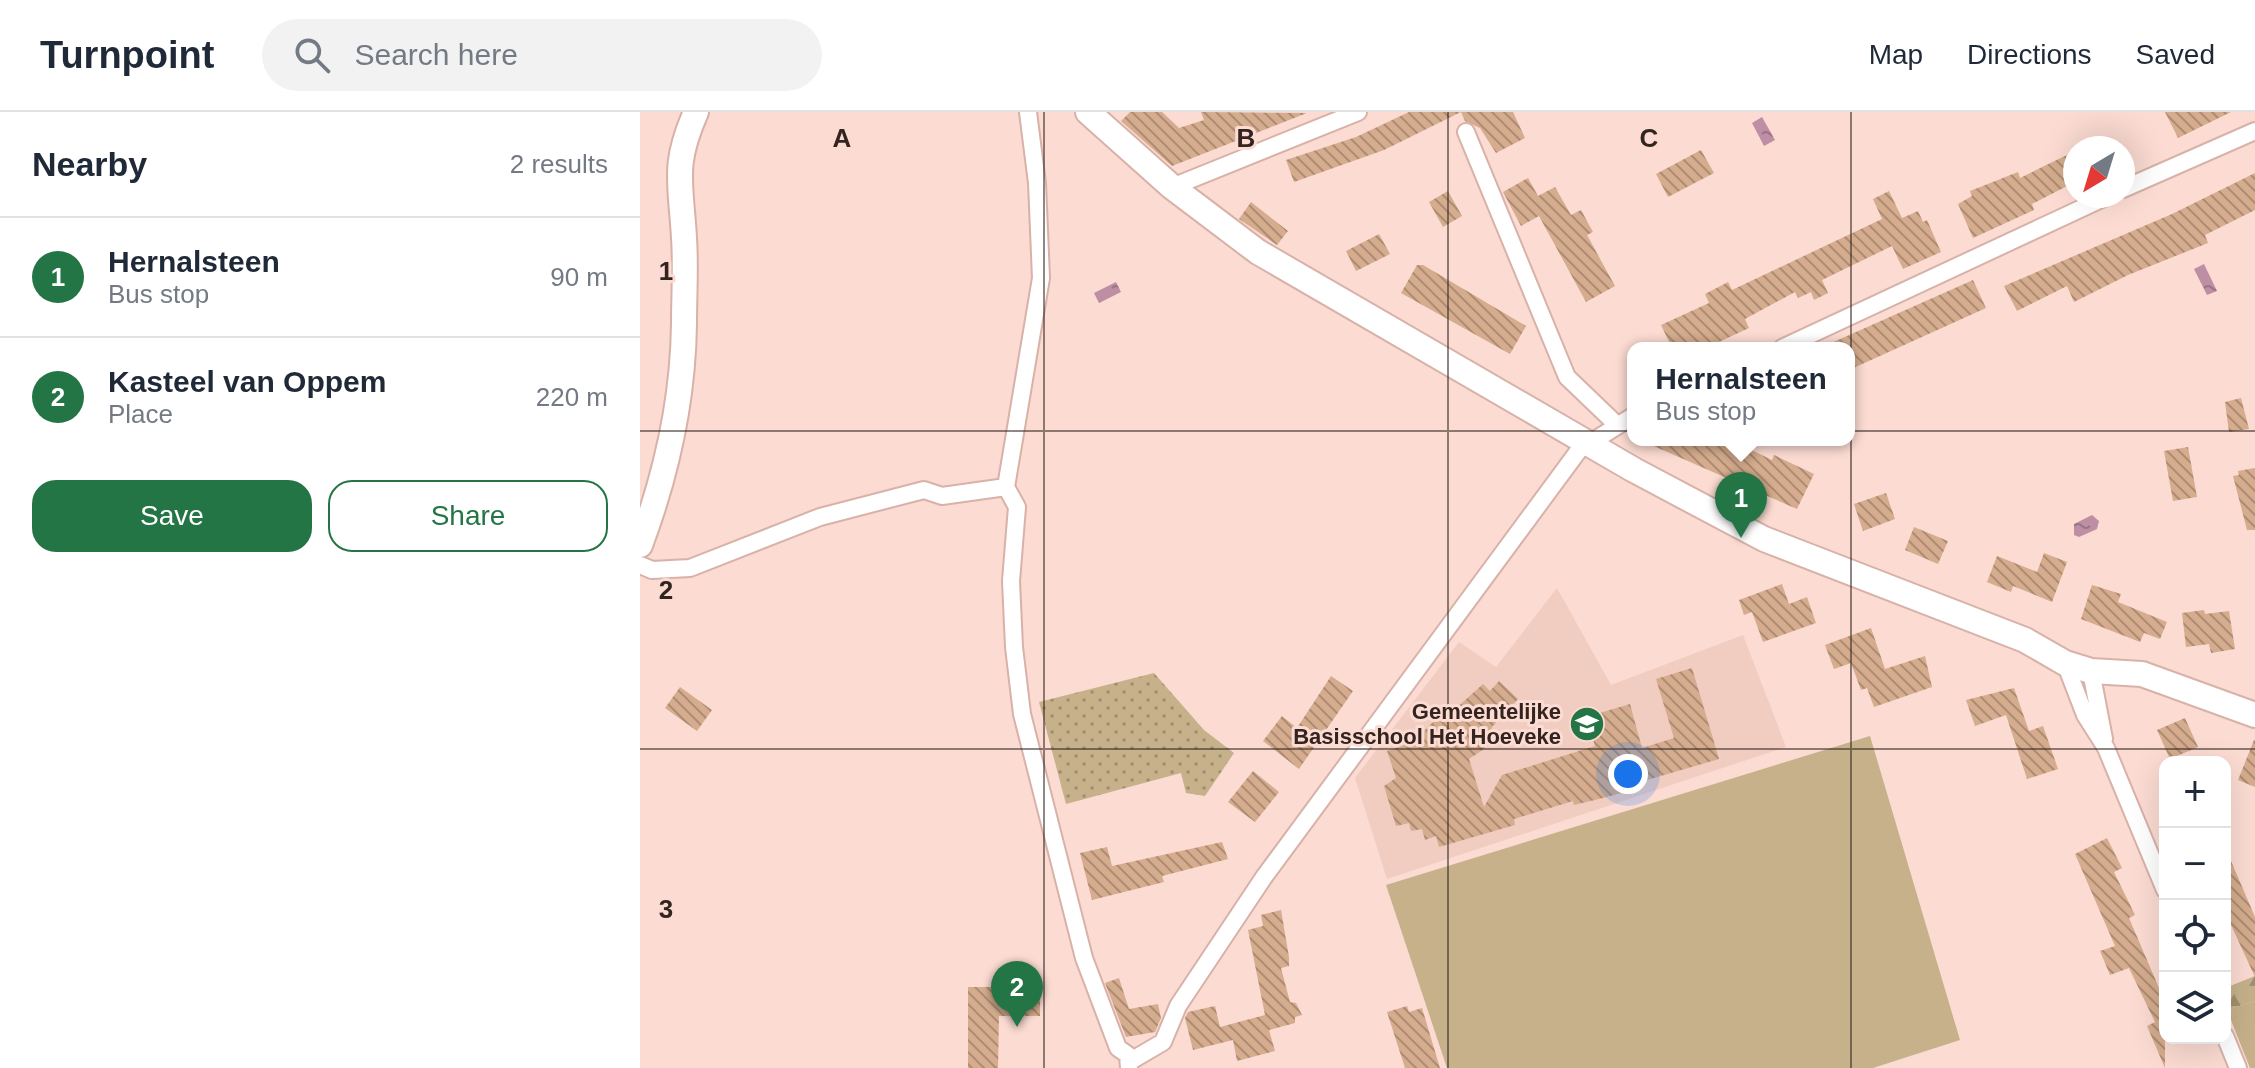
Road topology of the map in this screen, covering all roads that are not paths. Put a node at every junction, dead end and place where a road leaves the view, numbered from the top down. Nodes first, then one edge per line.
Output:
1 (696, 112) edge
2 (1028, 112) edge
3 (1088, 112) edge
4 (1358, 112) edge
5 (2255, 131) edge
6 (1466, 132) dead end
7 (2135, 184) edge
8 (1172, 187) junction
9 (2082, 208) edge
10 (1795, 342) edge
11 (1627, 419) edge
12 (1616, 424) junction
13 (1586, 443) junction
14 (1006, 487) junction
15 (640, 545) edge
16 (640, 565) edge
17 (2065, 663) junction
18 (2091, 671) junction
19 (2255, 715) edge
20 (2106, 748) junction
21 (2159, 876) edge
22 (2228, 1044) edge
23 (1129, 1065) edge
24 (2238, 1068) edge

1 - 15 street
2 - 14 street
3 - 8 street
4 - 8 street
5 - 7 street
6 - 12 street
8 - 13 street
9 - 10 street
11 - 12 street
12 - 13 street
13 - 17 street
13 - 23 street
14 - 16 street
14 - 23 street
17 - 18 street
17 - 20 street
18 - 19 street
18 - 20 street
20 - 21 street
22 - 24 street

